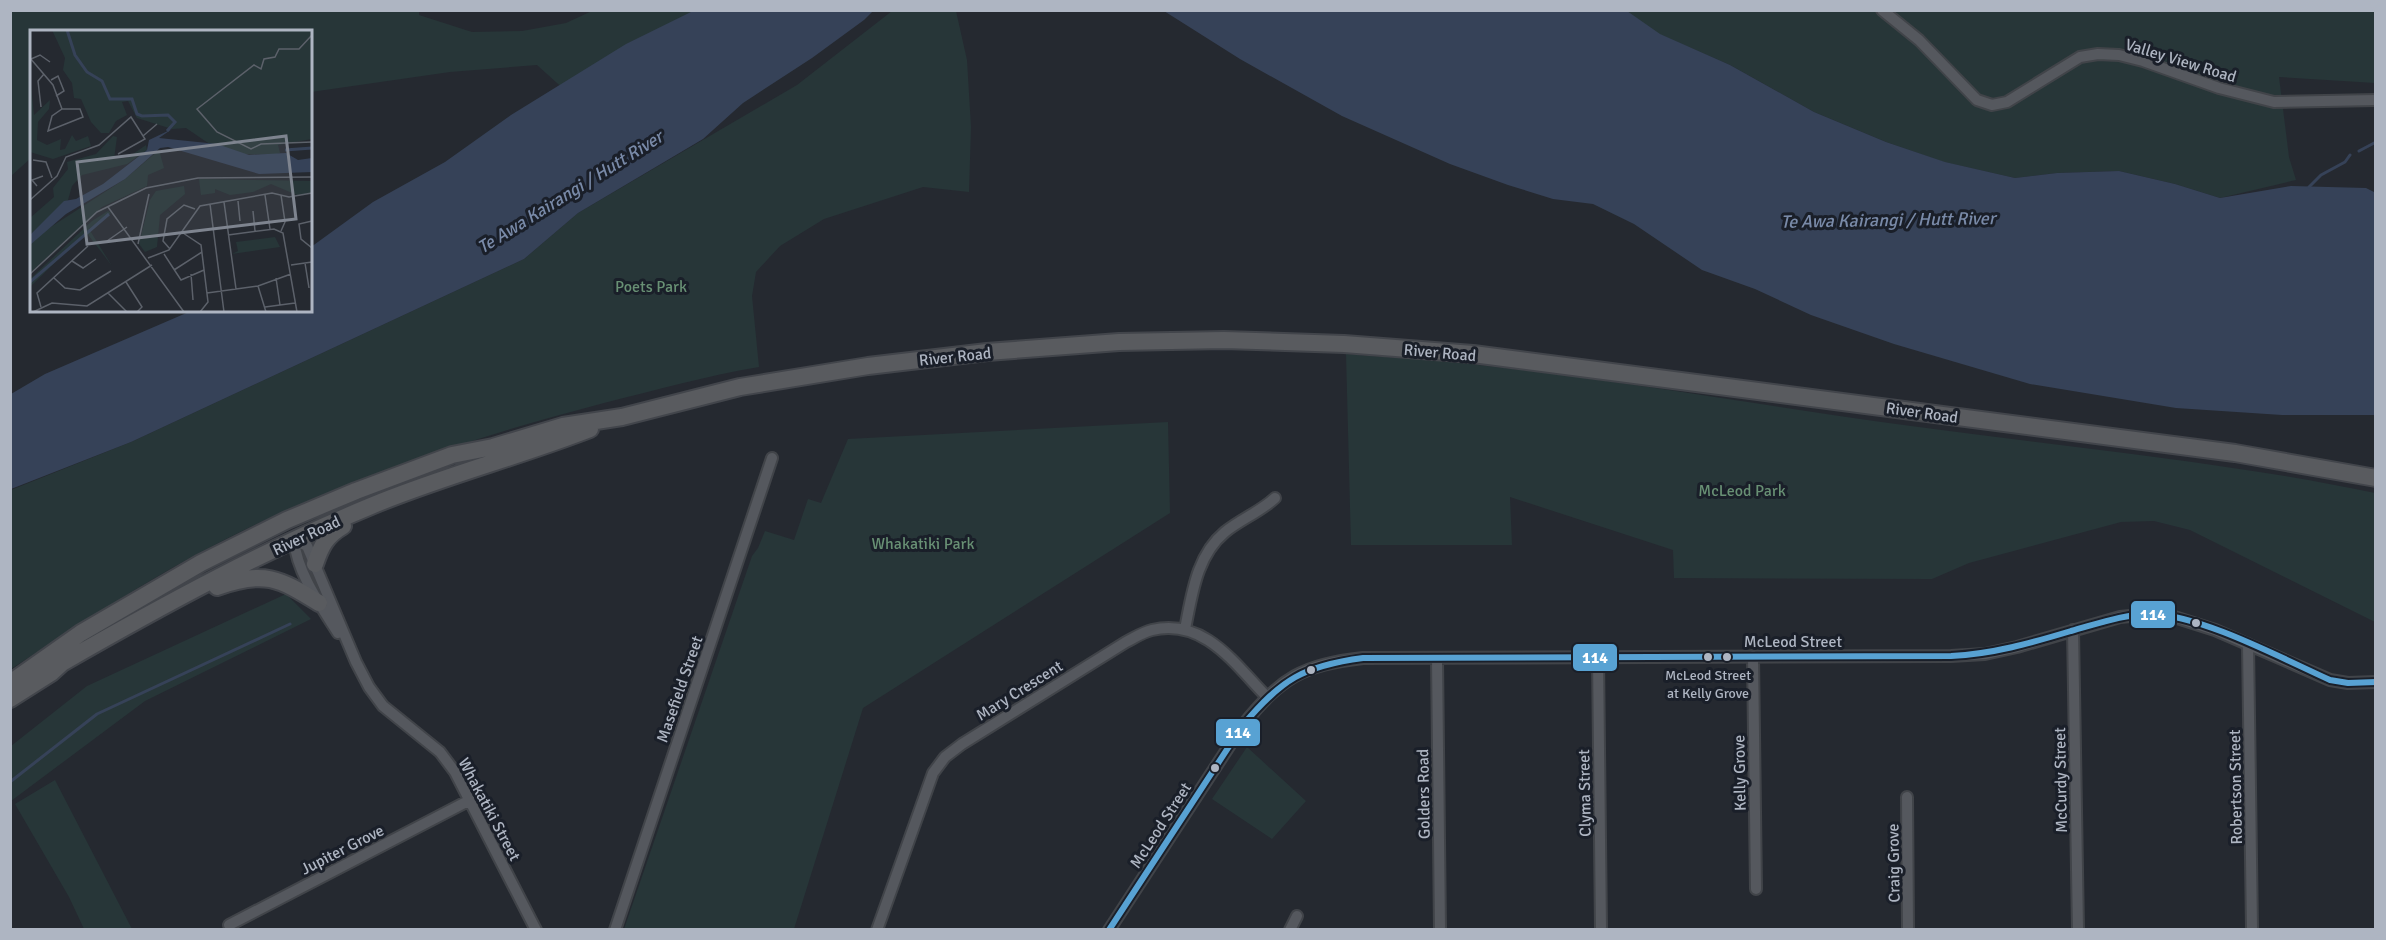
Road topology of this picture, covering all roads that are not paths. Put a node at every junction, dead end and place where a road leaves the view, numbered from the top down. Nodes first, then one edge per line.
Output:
1 (1882, 10) edge
2 (2376, 100) edge
3 (622, 417) junction
4 (493, 447) junction
5 (2259, 456) junction
6 (772, 458) dead end
7 (2376, 471) edge
8 (453, 476) junction
9 (2376, 478) edge
10 (1275, 498) dead end
11 (294, 540) junction
12 (315, 564) junction
13 (319, 603) junction
14 (1185, 629) junction
15 (2073, 630) junction
16 (2248, 644) junction
17 (56, 652) junction
18 (1598, 656) junction
19 (1753, 656) junction
20 (1437, 658) junction
21 (356, 662) junction
22 (51, 673) junction
23 (10, 682) edge
24 (2376, 682) edge
25 (1266, 696) junction
26 (10, 699) edge
27 (1907, 797) dead end
28 (470, 800) junction
29 (1756, 889) dead end
30 (1297, 916) dead end
31 (229, 925) dead end
32 (536, 930) edge
33 (615, 930) edge
34 (877, 930) edge
35 (1108, 930) edge
36 (1290, 930) edge
37 (1440, 930) edge
38 (1601, 930) edge
39 (1908, 930) edge
40 (2078, 930) edge
41 (2252, 930) edge

1 - 2 street, Valley View Road
3 - 4 highway, River Road
3 - 5 highway, River Road
3 - 8 highway, River Road
4 - 11 highway
4 - 17 highway, River Road
5 - 7 highway, River Road
5 - 9 highway, River Road
6 - 33 street, Masefield Street
8 - 11 highway, River Road
8 - 12 highway
10 - 14 street
11 - 12 street, Whakatiki Street
11 - 13 street, Whakatiki Street
11 - 17 highway
11 - 22 highway, River Road
12 - 21 street, Whakatiki Street
13 - 21 street, Whakatiki Street
13 - 22 highway
14 - 25 street
14 - 34 street, Mary Crescent
15 - 16 street, McLeod Street
15 - 19 street, McLeod Street
15 - 40 street, McCurdy Street
16 - 24 street, McLeod Street
16 - 41 street, Robertson Street
17 - 23 highway, River Road
18 - 19 street, McLeod Street
18 - 20 street, McLeod Street
18 - 38 street, Clyma Street
19 - 29 street, Kelly Grove
20 - 25 street, McLeod Street
20 - 37 street, Golders Road
21 - 28 street, Whakatiki Street
22 - 26 highway, River Road
25 - 35 street, McLeod Street
27 - 39 street, Craig Grove
28 - 31 street, Jupiter Grove
28 - 32 street, Whakatiki Street
30 - 36 street

